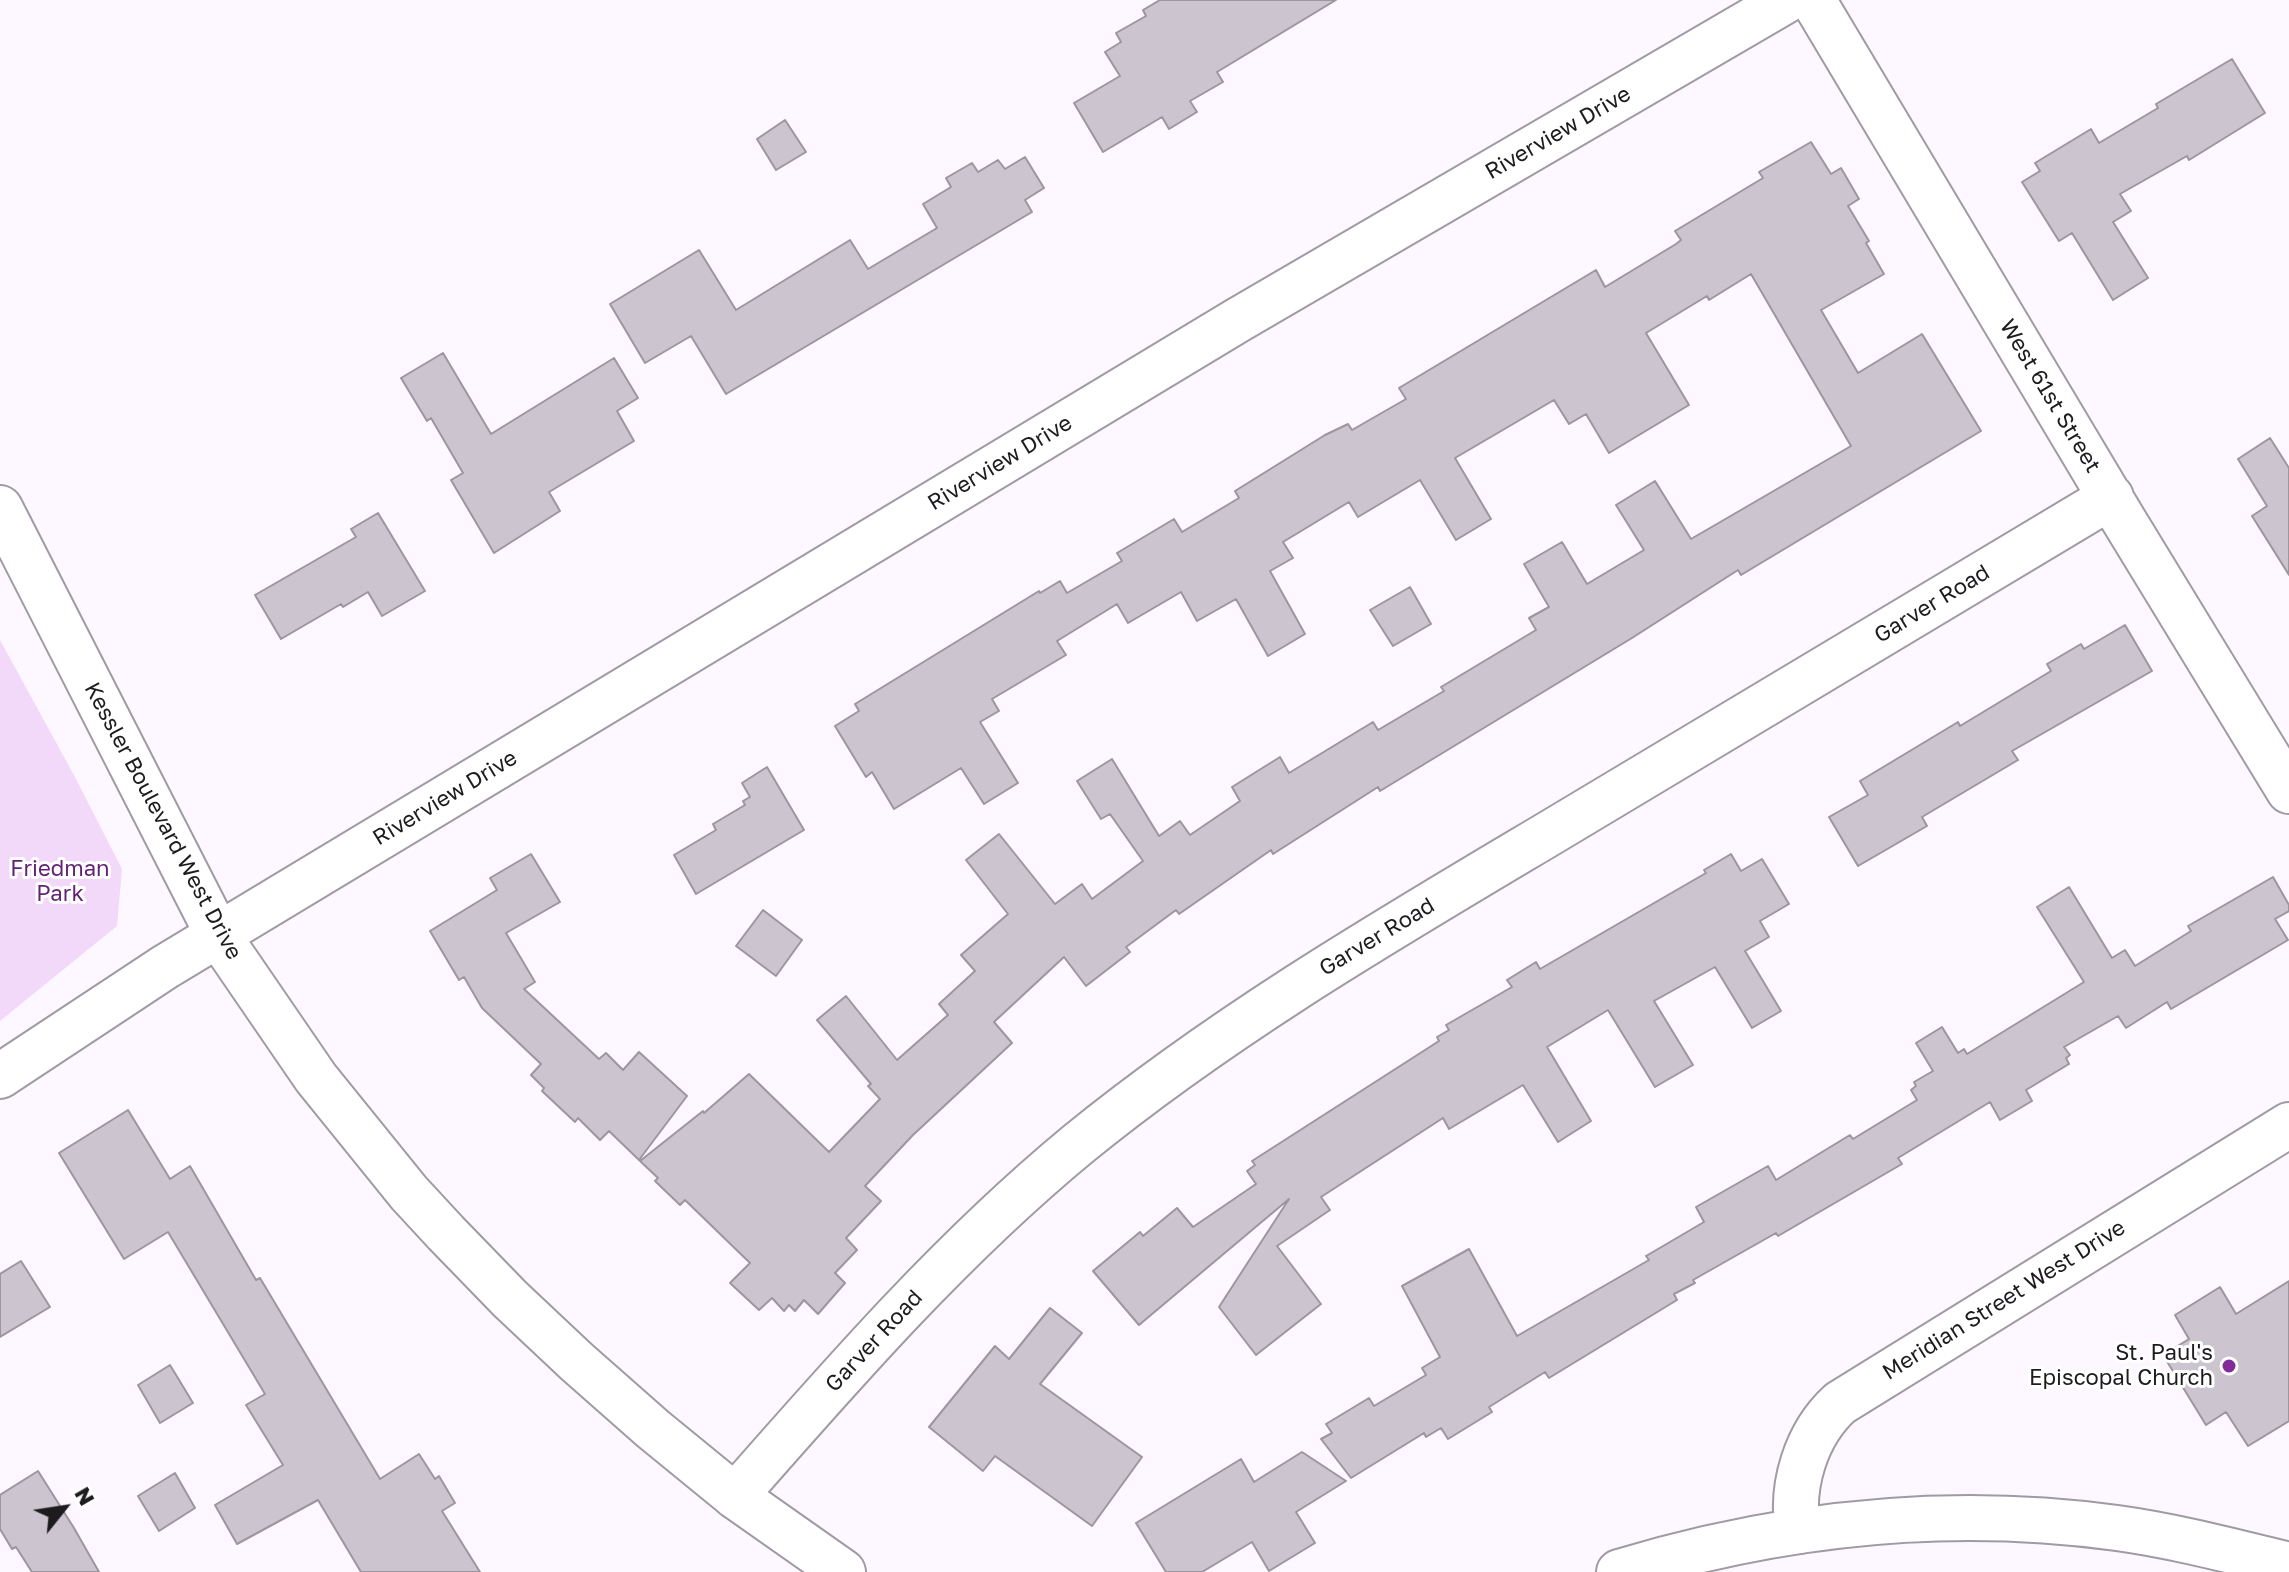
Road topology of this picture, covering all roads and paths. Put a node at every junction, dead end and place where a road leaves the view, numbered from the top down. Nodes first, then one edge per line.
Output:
1 (1787, 0) edge
2 (1813, 0) edge
3 (2111, 497) junction
4 (0, 508) edge
5 (2289, 791) edge
6 (218, 935) junction
7 (0, 1076) edge
8 (2289, 1125) edge
9 (735, 1496) junction
10 (1798, 1531) junction
11 (2289, 1565) edge
12 (843, 1572) edge
13 (1619, 1572) edge

1 - 6 street, Riverview Drive
2 - 3 street, West 61st Street
3 - 5 street, West 61st Street
3 - 9 street, Garver Road
4 - 6 street, Kessler Boulevard West Drive
6 - 7 street, Riverview Drive
6 - 9 street, Kessler Boulevard West Drive
8 - 10 street, Meridian Street West Drive
9 - 12 street, Kessler Boulevard West Drive
10 - 11 street
10 - 13 street

